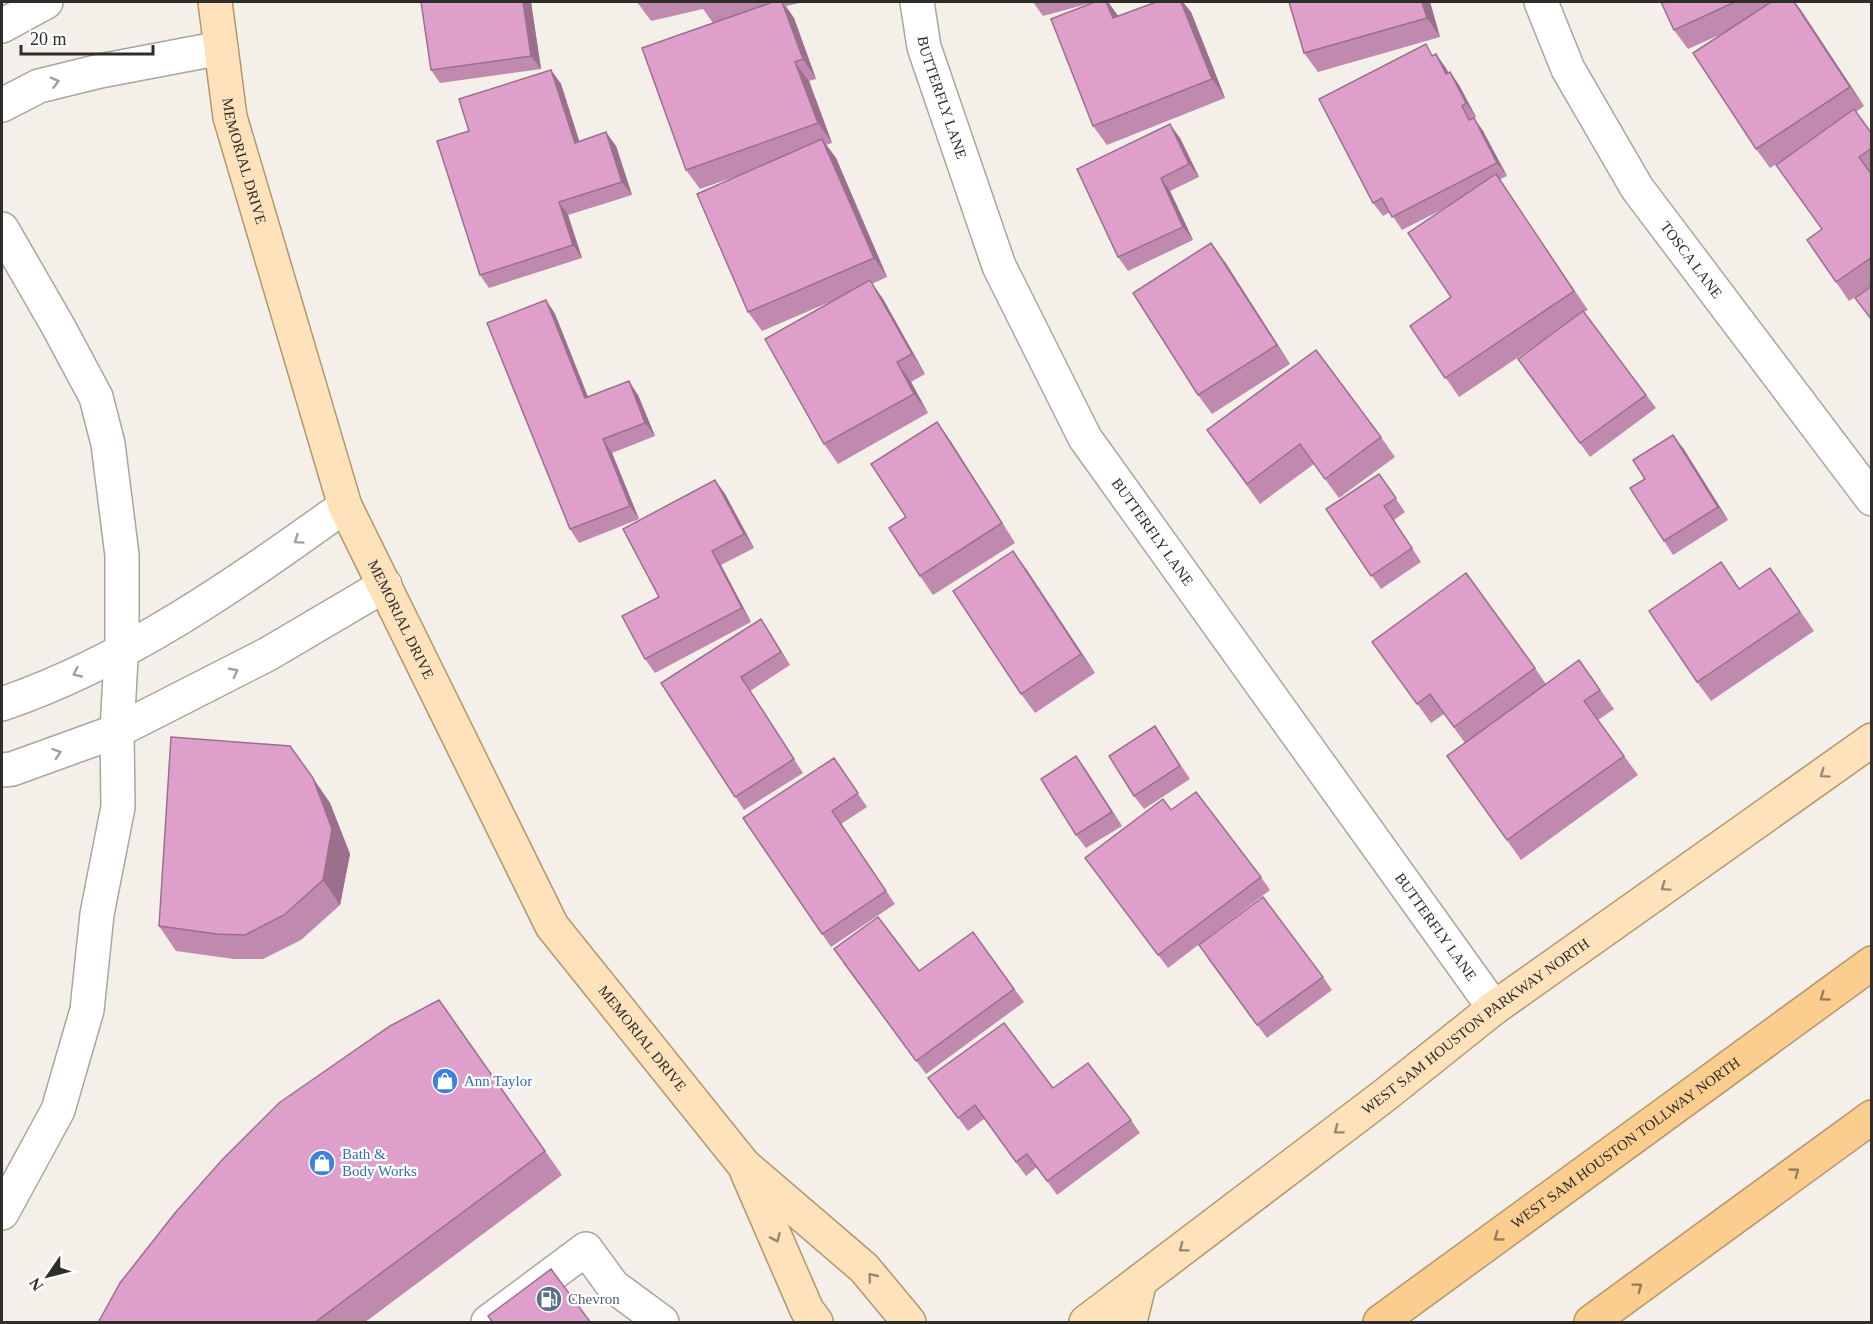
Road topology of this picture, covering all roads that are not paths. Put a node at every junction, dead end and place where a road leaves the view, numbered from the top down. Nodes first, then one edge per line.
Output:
1 (46, 2) edge
2 (215, 2) edge
3 (917, 2) edge
4 (1540, 2) edge
5 (2, 26) edge
6 (221, 48) junction
7 (2, 105) edge
8 (2, 229) edge
9 (1872, 500) edge
10 (345, 506) junction
11 (385, 585) junction
12 (121, 652) junction
13 (2, 704) edge
14 (117, 731) junction
15 (1872, 740) edge
16 (2, 770) edge
17 (1872, 963) edge
18 (1494, 1008) junction
19 (1872, 1116) edge
20 (744, 1165) junction
21 (2, 1213) edge
22 (1140, 1281) junction
23 (488, 1323) edge
24 (662, 1323) edge
25 (816, 1323) edge
26 (909, 1323) edge
27 (1086, 1323) edge
28 (1130, 1323) edge
29 (1380, 1323) edge
30 (1591, 1323) edge

1 - 5 street
2 - 6 main road, MEMORIAL DRIVE
3 - 18 street, BUTTERFLY LANE
4 - 9 street, TOSCA LANE
7 -> 6 street
6 - 10 main road, MEMORIAL DRIVE
8 - 12 street
10 - 11 main road, MEMORIAL DRIVE
10 -> 12 street
14 -> 11 street
11 - 20 main road, MEMORIAL DRIVE
12 -> 13 street
12 - 14 street
16 -> 14 street
14 - 21 street
15 -> 18 main road, WEST SAM HOUSTON PARKWAY NORTH
17 -> 29 highway, WEST SAM HOUSTON TOLLWAY NORTH
18 -> 22 main road, WEST SAM HOUSTON PARKWAY NORTH
30 -> 19 highway
20 -> 25 main road, MEMORIAL DRIVE
26 -> 20 main road, MEMORIAL DRIVE
22 - 27 main road, WEST SAM HOUSTON PARKWAY NORTH
22 - 28 main road
23 - 24 street

